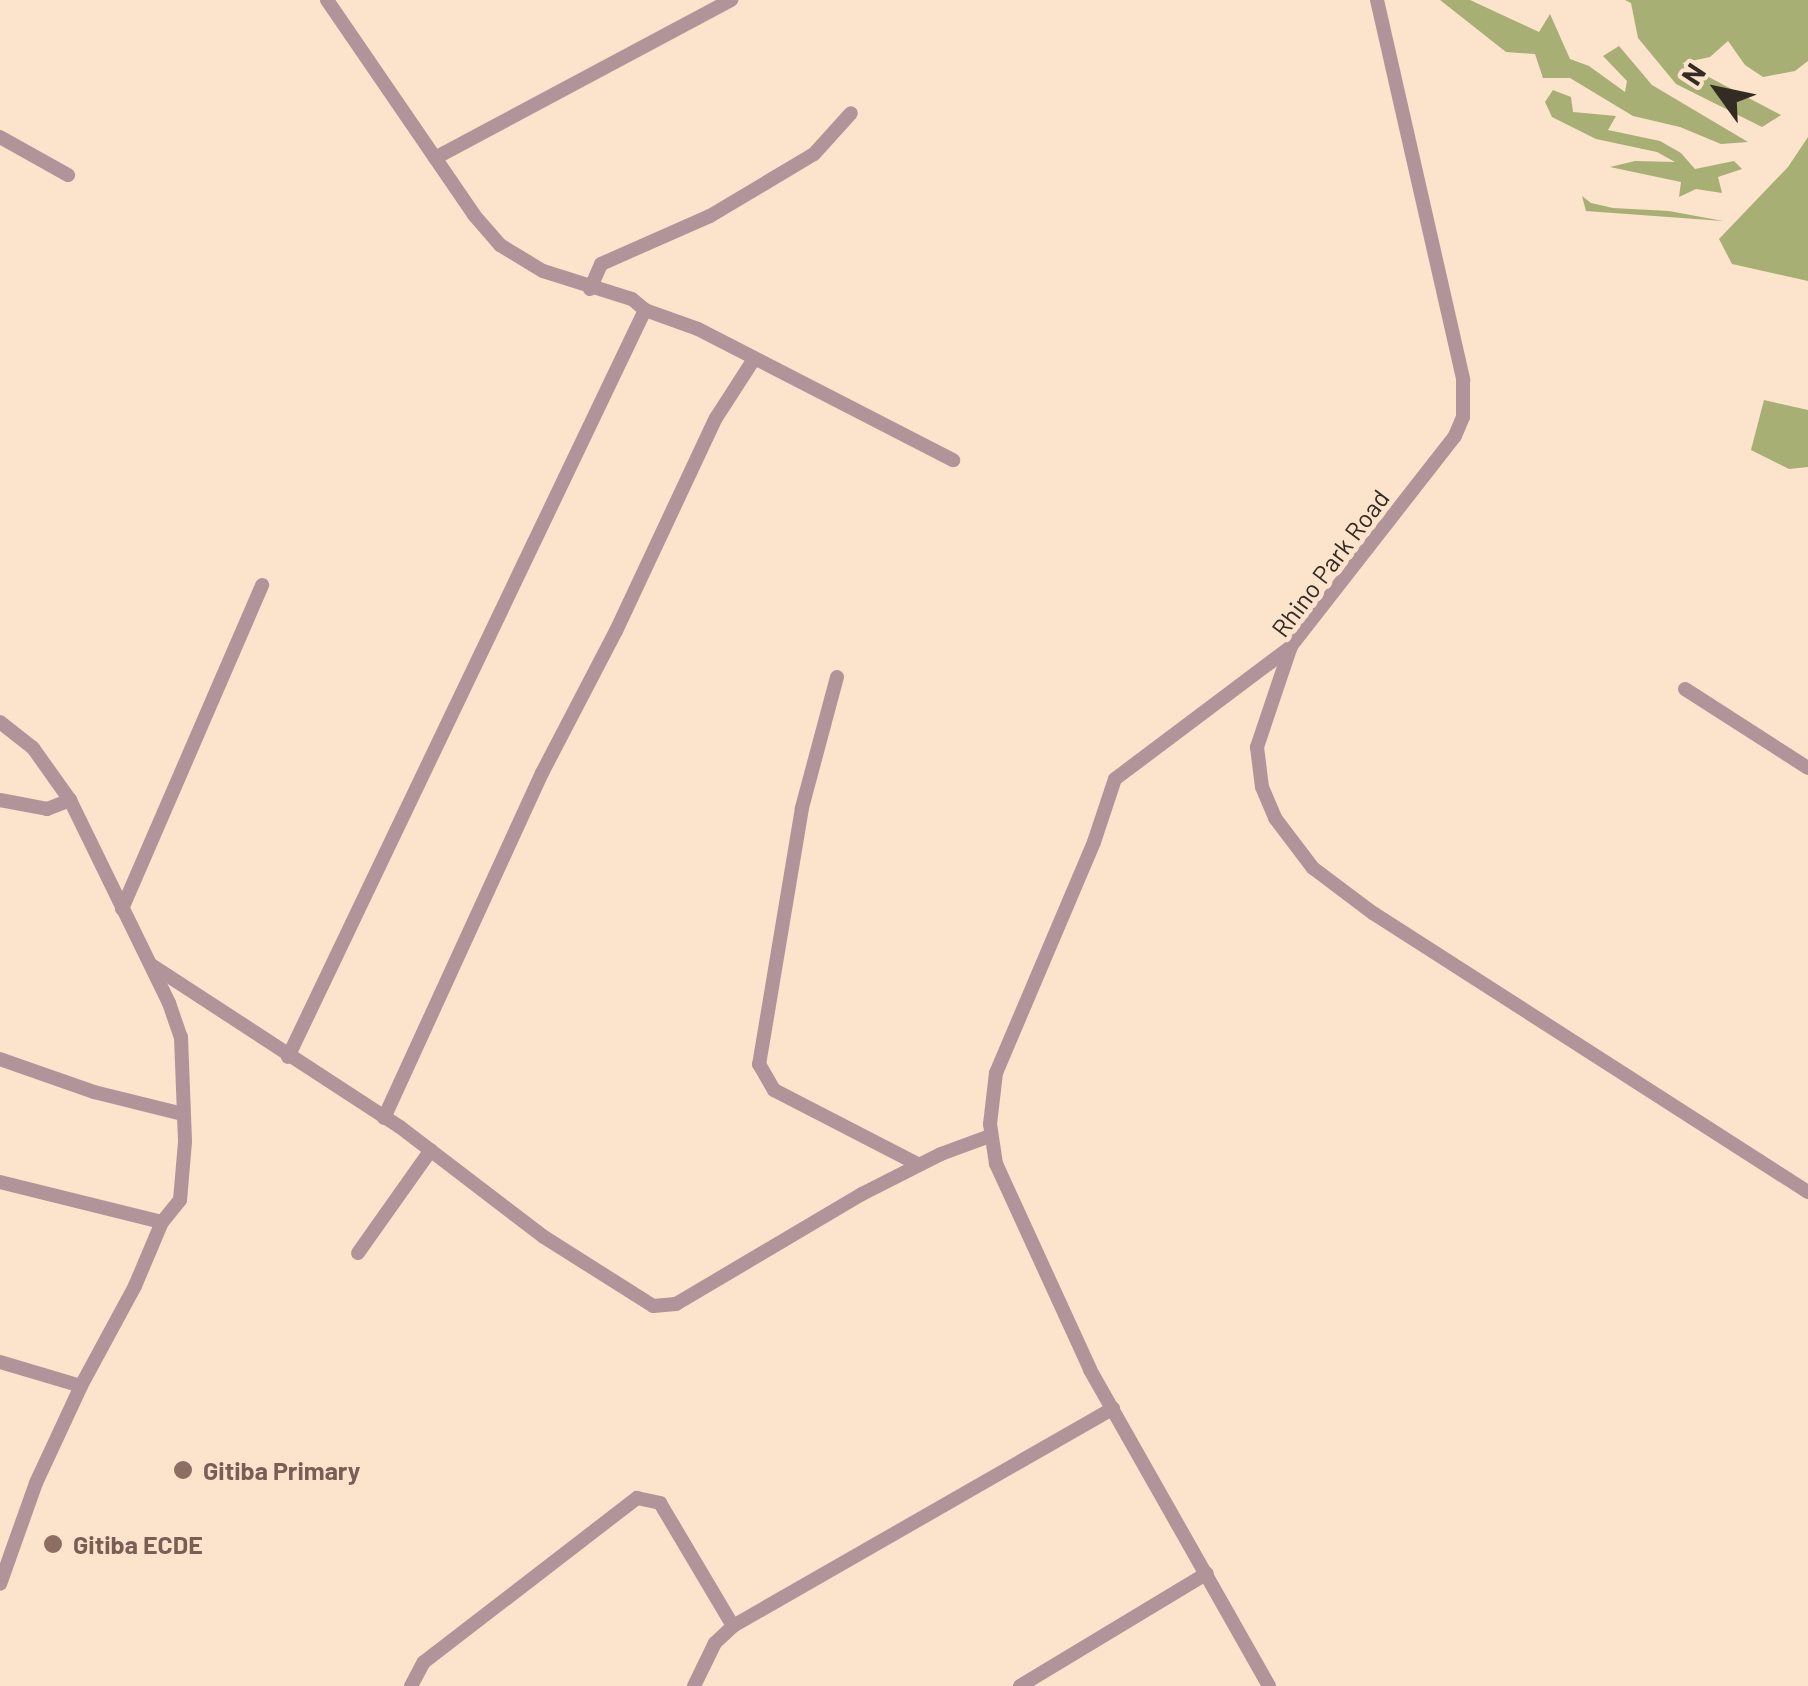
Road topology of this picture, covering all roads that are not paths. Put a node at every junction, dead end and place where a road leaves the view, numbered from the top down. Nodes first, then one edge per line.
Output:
1 (327, 0) edge
2 (731, 0) edge
3 (1377, 0) edge
4 (850, 112) dead end
5 (0, 137) edge
6 (435, 158) junction
7 (68, 175) dead end
8 (590, 288) junction
9 (645, 310) junction
10 (754, 359) junction
11 (953, 460) dead end
12 (262, 585) dead end
13 (1291, 646) junction
14 (838, 678) dead end
15 (1685, 689) dead end
16 (0, 722) edge
17 (1808, 768) edge
18 (0, 800) edge
19 (70, 800) junction
20 (122, 909) junction
21 (153, 966) junction
22 (288, 1057) junction
23 (0, 1059) edge
24 (182, 1114) junction
25 (384, 1118) junction
26 (990, 1136) junction
27 (431, 1150) junction
28 (919, 1166) junction
29 (0, 1182) edge
30 (1808, 1192) edge
31 (162, 1222) junction
32 (358, 1253) dead end
33 (0, 1362) edge
34 (80, 1386) junction
35 (1113, 1408) junction
36 (1206, 1573) junction
37 (1, 1576) edge
38 (734, 1626) junction
39 (411, 1686) edge
40 (694, 1686) edge
41 (1020, 1686) edge
42 (1270, 1686) edge

1 - 6 street
2 - 6 street
3 - 13 street, Rhino Park Road
4 - 8 street
5 - 7 street
6 - 8 street
8 - 9 street
9 - 10 street
9 - 22 street
10 - 11 street
10 - 25 street
12 - 20 street
13 - 26 street
13 - 30 street, Rhino Park Road
14 - 28 street
15 - 17 street
16 - 19 street
18 - 19 street
19 - 20 street
20 - 21 street
21 - 22 street
21 - 24 street
22 - 25 street
23 - 24 street
24 - 31 street
25 - 27 street
26 - 28 street
26 - 35 street
27 - 28 street
27 - 32 street
29 - 31 street
31 - 34 street
33 - 34 street
34 - 37 street
35 - 36 street
35 - 38 street
36 - 41 street
36 - 42 street
38 - 39 street
38 - 40 street

